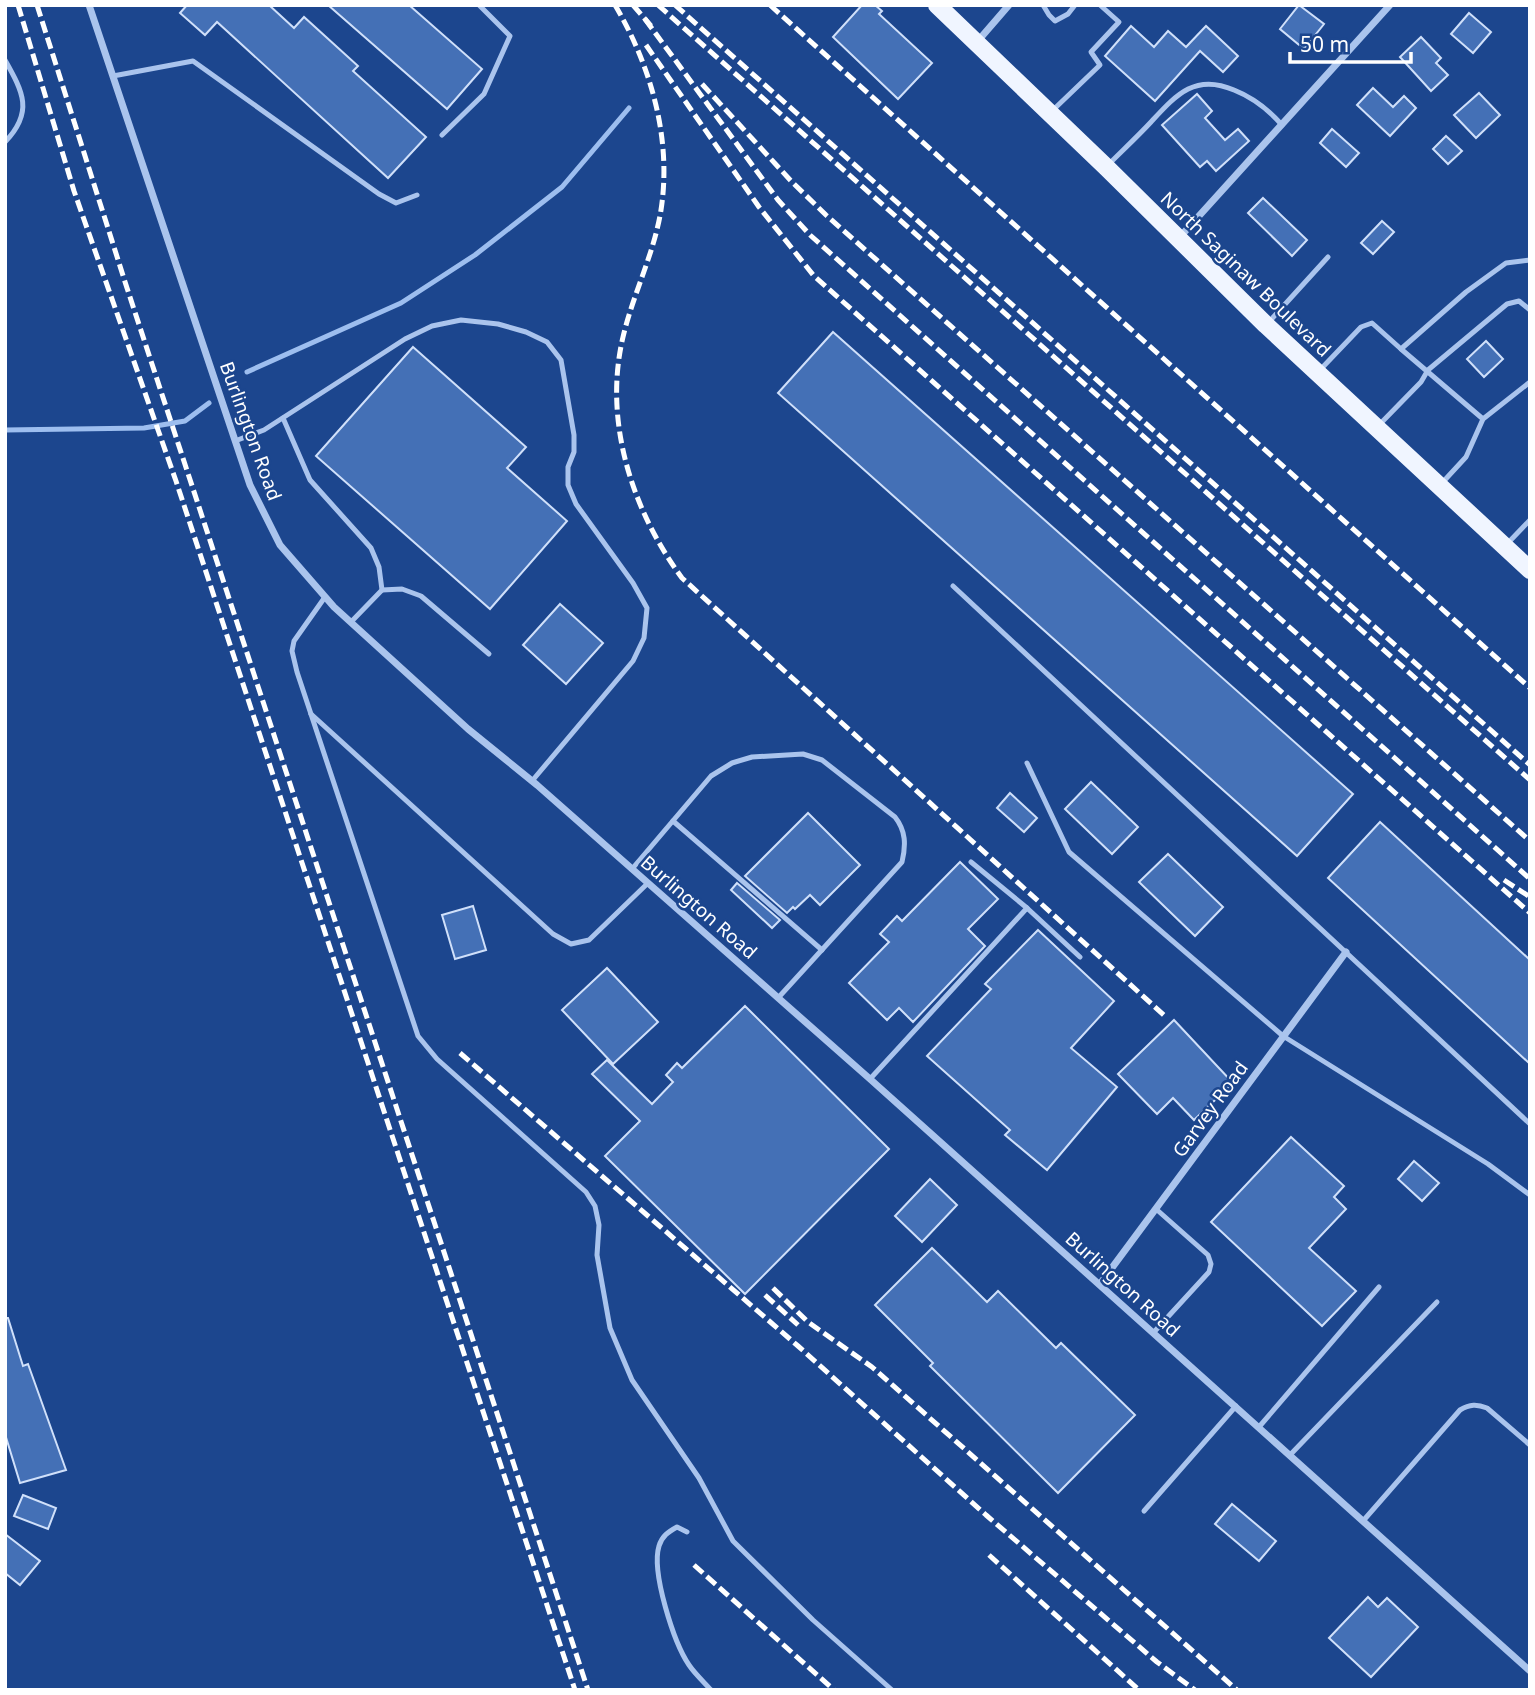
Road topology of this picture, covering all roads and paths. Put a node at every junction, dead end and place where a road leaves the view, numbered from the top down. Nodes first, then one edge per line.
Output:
1 (89, 5) edge
2 (479, 5) edge
3 (937, 5) edge
4 (1010, 5) edge
5 (1043, 5) edge
6 (1075, 5) edge
7 (1100, 5) edge
8 (1390, 5) edge
9 (976, 42) junction
10 (5, 60) edge
11 (113, 76) junction
12 (1050, 113) junction
13 (1282, 124) junction
14 (442, 135) dead end
15 (5, 142) edge
16 (1106, 167) junction
17 (417, 195) dead end
18 (1179, 239) junction
19 (1328, 257) dead end
20 (1530, 260) edge
21 (1530, 310) edge
22 (1266, 325) junction
23 (1401, 349) junction
24 (1428, 370) junction
25 (1317, 373) junction
26 (1530, 382) edge
27 (283, 418) junction
28 (1483, 419) junction
29 (1376, 427) junction
30 (235, 441) junction
31 (1440, 485) junction
32 (1530, 520) edge
33 (1504, 547) junction
34 (1530, 570) edge
35 (953, 586) dead end
36 (382, 590) junction
37 (325, 597) junction
38 (351, 622) junction
39 (489, 654) dead end
40 (311, 713) junction
41 (1027, 762) dead end
42 (533, 781) junction
43 (673, 821) junction
44 (971, 862) dead end
45 (632, 869) junction
46 (648, 883) junction
47 (1027, 908) junction
48 (822, 950) junction
49 (1346, 952) junction
50 (1080, 957) dead end
51 (778, 998) junction
52 (1283, 1037) junction
53 (870, 1079) junction
54 (1530, 1124) edge
55 (1530, 1195) edge
56 (1156, 1209) junction
57 (1100, 1284) junction
58 (1379, 1287) dead end
59 (1437, 1302) dead end
60 (1154, 1332) junction
61 (1236, 1406) junction
62 (1259, 1427) junction
63 (1530, 1445) edge
64 (1290, 1455) junction
65 (1144, 1511) dead end
66 (1363, 1521) junction
67 (687, 1531) dead end
68 (1530, 1671) edge
69 (711, 1690) edge
70 (892, 1690) edge

1 - 11 street, Burlington Road
2 - 14 lane
3 - 9 main road, North Saginaw Boulevard
4 - 9 street
5 - 6 lane
7 - 12 lane
8 - 13 street
9 - 12 main road, North Saginaw Boulevard
10 - 15 lane
11 - 17 lane
11 - 30 street, Burlington Road
12 - 16 main road, North Saginaw Boulevard
13 - 16 lane
13 - 18 street
16 - 18 main road, North Saginaw Boulevard
18 - 22 main road, North Saginaw Boulevard
19 - 22 lane
20 - 23 lane
21 - 24 lane
22 - 25 main road, North Saginaw Boulevard
23 - 24 lane
23 - 25 lane
24 - 28 lane
24 - 29 lane
25 - 29 main road, North Saginaw Boulevard
26 - 28 lane
27 - 30 lane
27 - 36 lane
27 - 42 lane
28 - 31 lane
29 - 31 main road, North Saginaw Boulevard
30 - 37 street, Burlington Road
31 - 33 main road, North Saginaw Boulevard
32 - 33 lane
33 - 34 main road, North Saginaw Boulevard
35 - 49 lane
36 - 38 lane
36 - 39 lane
37 - 38 street, Burlington Road
37 - 40 lane
38 - 42 street, Burlington Road
40 - 46 lane
40 - 70 lane
41 - 52 lane
42 - 45 street, Burlington Road
43 - 45 lane
43 - 48 lane
43 - 48 lane
44 - 47 lane
45 - 46 street, Burlington Road
46 - 51 street, Burlington Road
47 - 50 lane
47 - 53 lane
48 - 51 lane
49 - 52 street, Garvey Road
49 - 54 lane
51 - 53 street, Burlington Road
52 - 55 lane
52 - 56 street, Garvey Road
53 - 57 street, Burlington Road
56 - 57 street, Garvey Road
56 - 60 lane
57 - 60 street, Burlington Road
58 - 62 lane
59 - 64 lane
60 - 61 street, Burlington Road
61 - 62 street, Burlington Road
61 - 65 lane
62 - 64 street, Burlington Road
63 - 66 lane
64 - 66 street, Burlington Road
66 - 68 street, Burlington Road
67 - 69 lane

